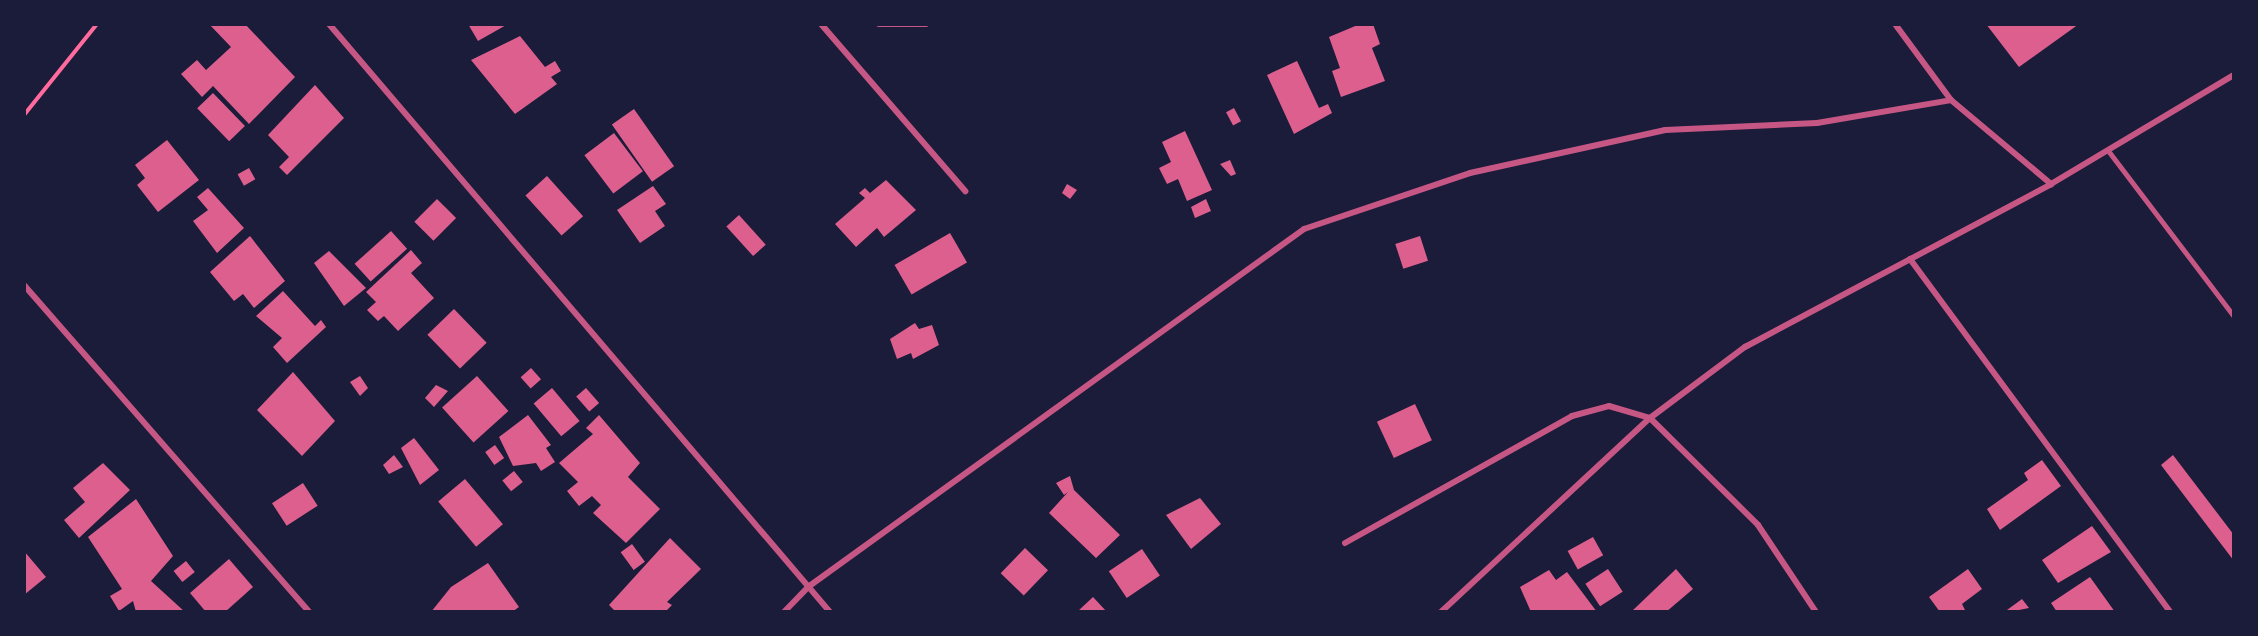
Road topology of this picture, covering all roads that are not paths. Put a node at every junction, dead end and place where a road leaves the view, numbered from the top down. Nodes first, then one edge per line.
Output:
1 (328, 24) edge
2 (821, 24) edge
3 (879, 24) edge
4 (926, 24) edge
5 (1895, 24) edge
6 (2234, 75) edge
7 (1951, 100) junction
8 (2108, 150) junction
9 (2050, 184) junction
10 (965, 191) dead end
11 (1910, 259) junction
12 (24, 285) edge
13 (2234, 316) edge
14 (1650, 418) junction
15 (1345, 543) dead end
16 (808, 587) junction
17 (309, 612) edge
18 (784, 612) edge
19 (830, 612) edge
20 (1441, 612) edge
21 (1816, 612) edge
22 (2170, 612) edge

1 - 16 street
2 - 10 street
3 - 4 street
5 - 7 street
6 - 8 street
7 - 9 street
7 - 16 street
8 - 9 street
8 - 13 lane
9 - 11 street
11 - 14 street
11 - 22 street
12 - 17 street
14 - 15 street
14 - 20 street
14 - 21 street
16 - 18 street
16 - 19 street

